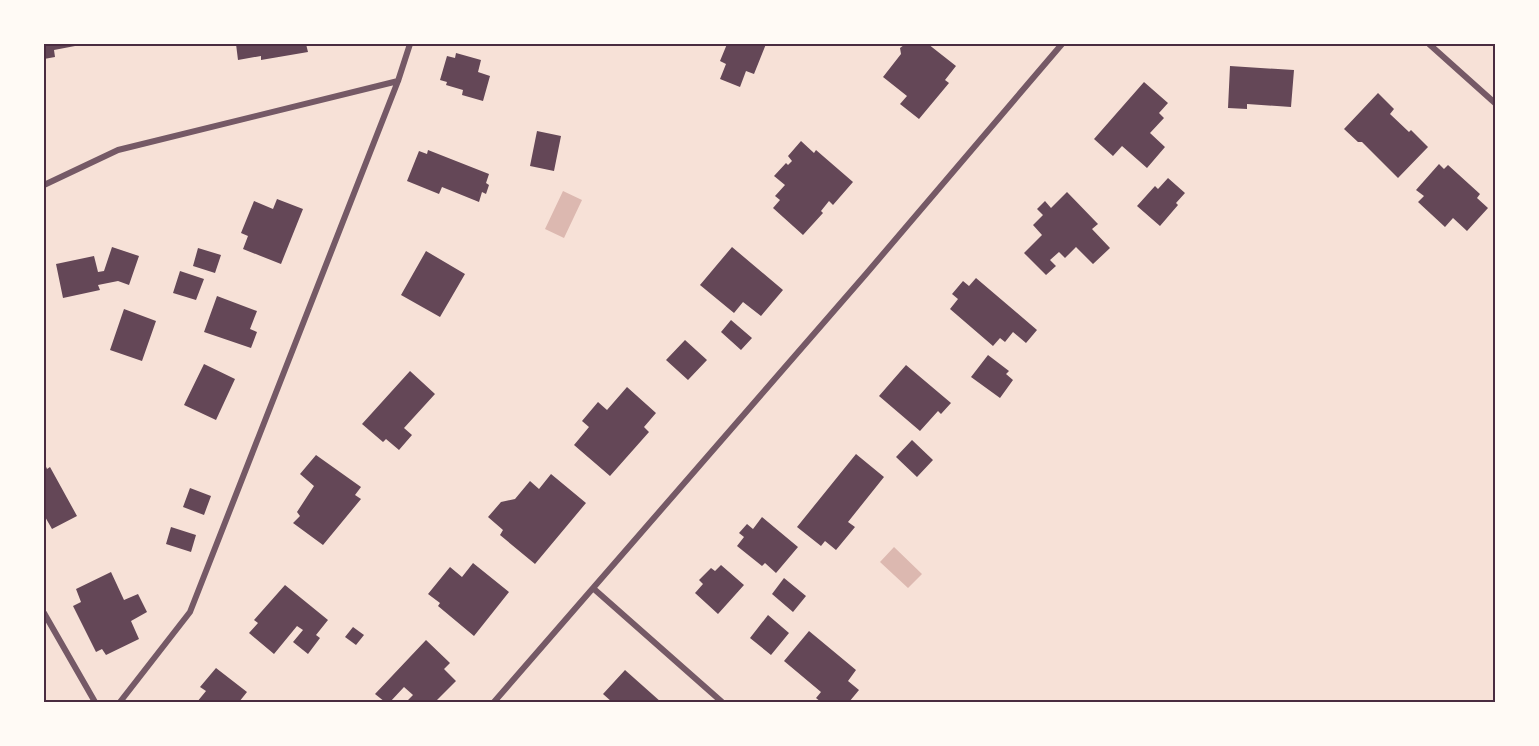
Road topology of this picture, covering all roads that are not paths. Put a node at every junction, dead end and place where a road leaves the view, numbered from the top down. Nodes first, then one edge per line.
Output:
1 (410, 44) edge
2 (1062, 44) edge
3 (1429, 44) edge
4 (398, 81) junction
5 (1496, 104) edge
6 (44, 185) edge
7 (594, 589) junction
8 (44, 613) edge
9 (94, 702) edge
10 (120, 702) edge
11 (494, 702) edge
12 (722, 702) edge

1 - 4 street
2 - 7 street
3 - 5 street
4 - 6 street
4 - 10 street
7 - 11 street
7 - 12 street
8 - 9 street

